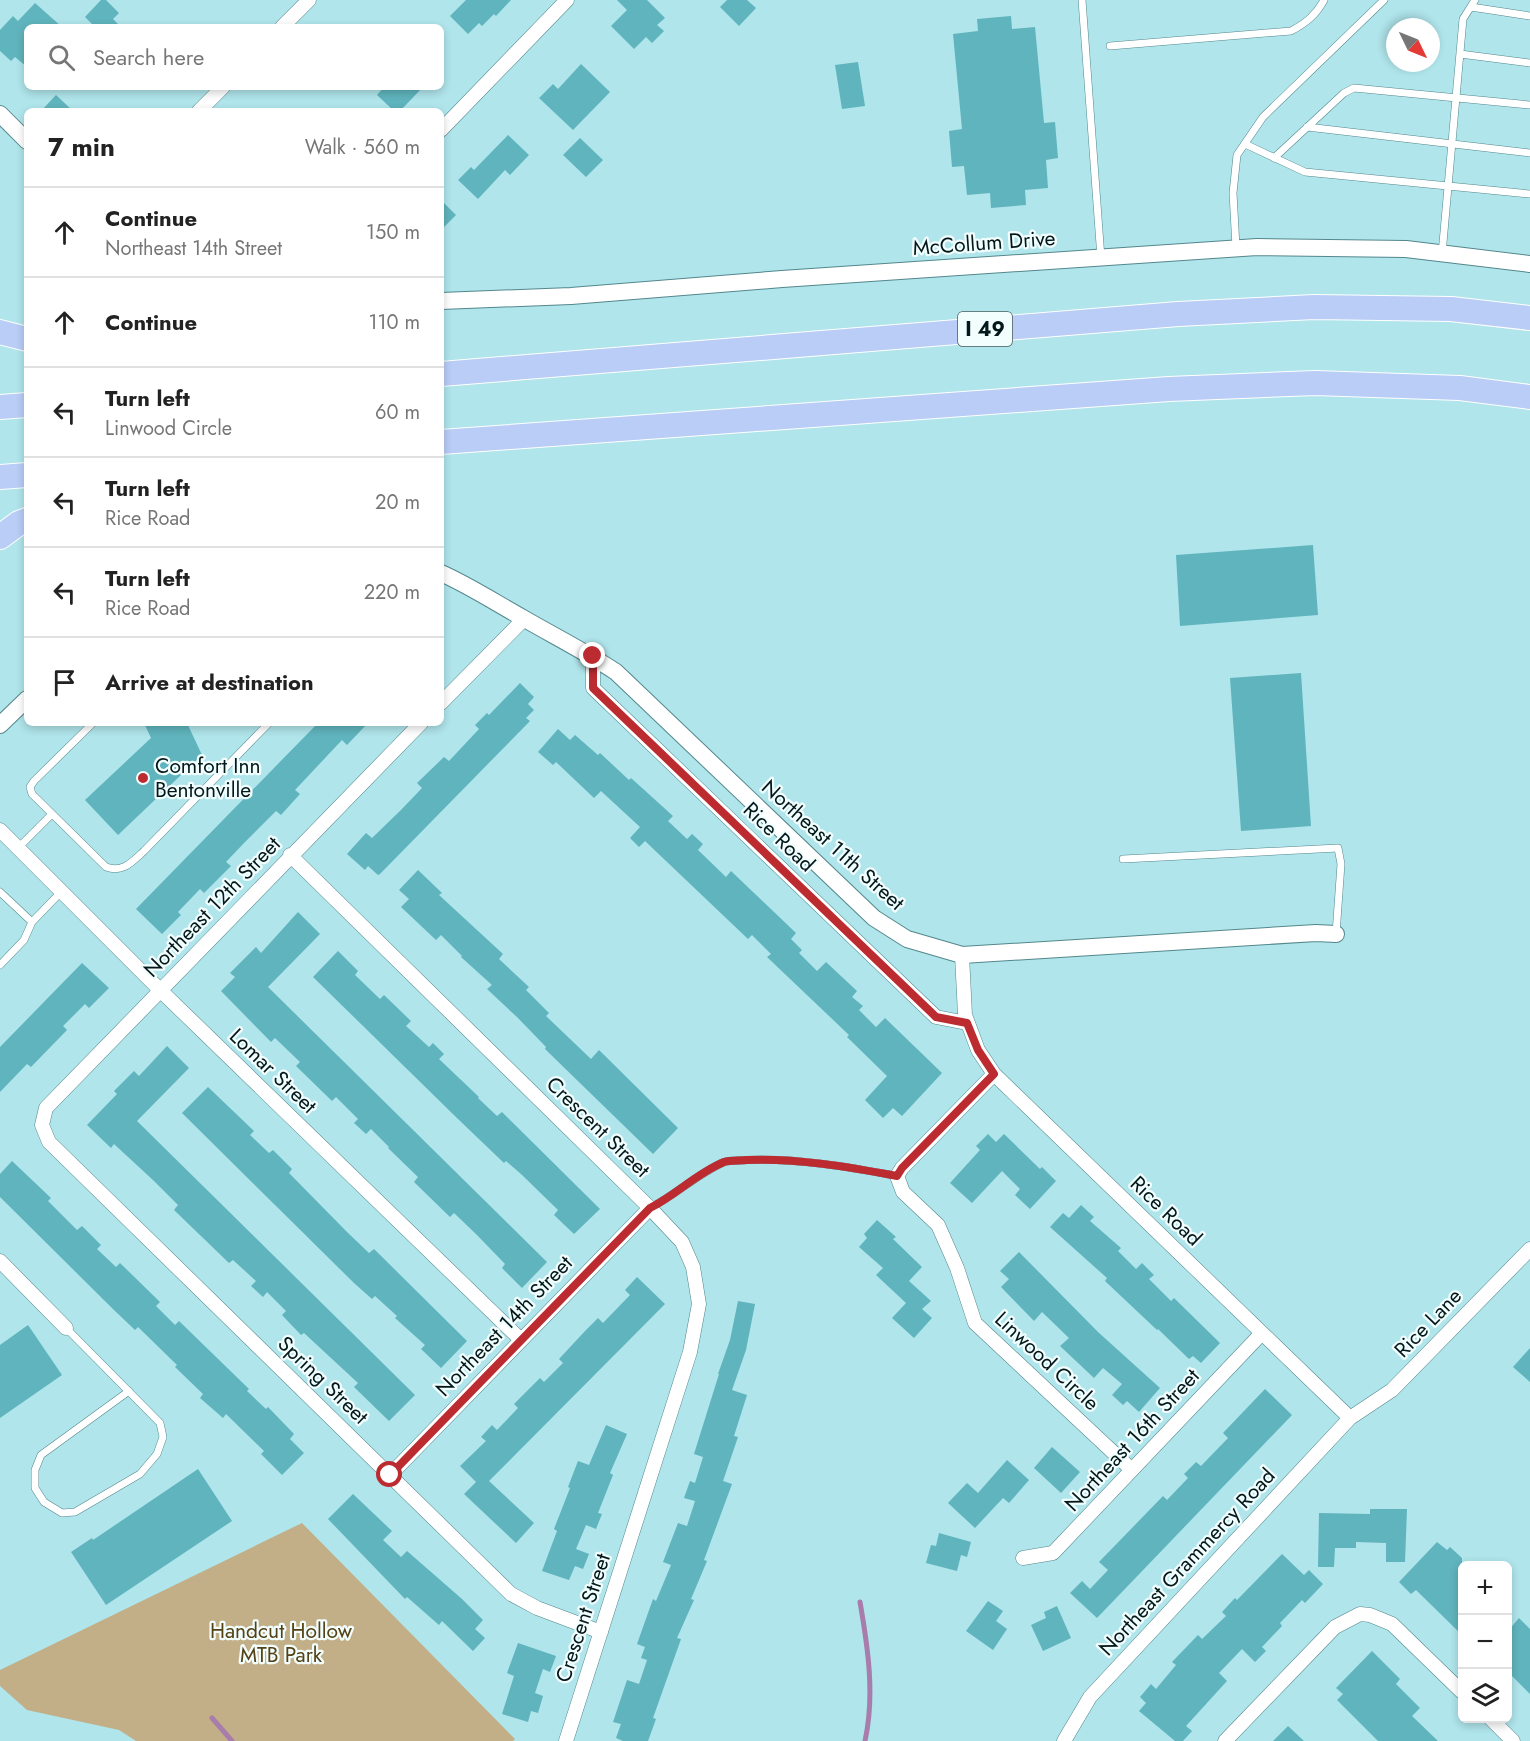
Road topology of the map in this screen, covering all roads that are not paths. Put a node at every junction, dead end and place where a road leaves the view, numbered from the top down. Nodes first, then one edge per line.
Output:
1 (309, 0) edge
2 (567, 0) edge
3 (1082, 0) edge
4 (1324, 0) edge
5 (1384, 0) edge
6 (1473, 4) edge
7 (1530, 16) edge
8 (285, 24) edge
9 (1110, 46) dead end
10 (1460, 54) junction
11 (1530, 63) edge
12 (220, 90) edge
13 (1456, 97) junction
14 (1530, 105) edge
15 (202, 108) edge
16 (0, 114) edge
17 (444, 127) edge
18 (1307, 127) junction
19 (24, 138) edge
20 (1245, 144) junction
21 (1451, 145) junction
22 (1530, 153) edge
23 (1274, 158) junction
24 (1447, 186) junction
25 (1530, 194) edge
26 (1236, 249) junction
27 (1442, 254) junction
28 (1101, 258) junction
29 (1530, 264) edge
30 (444, 301) edge
31 (1530, 318) edge
32 (0, 332) edge
33 (24, 338) edge
34 (444, 368) edge
35 (473, 371) junction
36 (444, 374) edge
37 (1530, 397) edge
38 (24, 405) edge
39 (0, 407) edge
40 (444, 442) edge
41 (24, 475) edge
42 (0, 477) edge
43 (24, 521) edge
44 (0, 537) edge
45 (444, 574) edge
46 (524, 619) junction
47 (593, 656) junction
48 (444, 700) edge
49 (24, 702) edge
50 (0, 725) edge
51 (90, 726) edge
52 (266, 726) edge
53 (418, 726) edge
54 (52, 814) junction
55 (0, 830) edge
56 (18, 849) junction
57 (290, 855) junction
58 (1123, 859) dead end
59 (0, 892) edge
60 (61, 892) junction
61 (32, 922) junction
62 (1336, 934) joint
63 (963, 954) junction
64 (0, 965) edge
65 (160, 990) junction
66 (967, 1023) junction
67 (994, 1074) junction
68 (42, 1125) joint
69 (897, 1176) junction
70 (650, 1208) junction
71 (1530, 1249) edge
72 (0, 1262) edge
73 (66, 1328) joint
74 (1262, 1333) junction
75 (520, 1339) junction
76 (129, 1391) junction
77 (1350, 1418) junction
78 (1132, 1470) junction
79 (390, 1475) junction
80 (1023, 1558) dead end
81 (601, 1632) junction
82 (1458, 1688) edge
83 (1494, 1723) edge
84 (566, 1741) edge
85 (1066, 1741) edge
86 (1225, 1741) edge
87 (1513, 1741) edge

1 - 8 street
2 - 17 street
3 - 28 lane
4 - 9 lane
5 - 20 lane
6 - 7 lane
6 - 10 lane
10 - 11 lane
10 - 13 lane
12 - 15 street
13 - 14 lane
13 - 18 lane
13 - 21 lane
16 - 19 street
18 - 21 lane
18 - 23 lane
20 - 23 lane
20 - 26 lane
21 - 22 lane
21 - 24 lane
23 - 24 lane
24 - 25 lane
24 - 27 lane
26 - 27 street, McCollum Drive
26 - 28 street, McCollum Drive
27 - 29 street, McCollum Drive
28 - 30 street, McCollum Drive
31 - 35 highway, I 49
32 - 33 highway
34 - 35 highway
35 - 36 highway, I 49
37 - 40 highway
38 - 39 highway
41 - 42 highway
43 - 44 highway
45 - 46 street, Northeast 11th Street
46 - 47 street, Northeast 11th Street
46 - 48 street
47 - 63 street, Northeast 11th Street
47 - 66 street, Rice Road
49 - 50 street
51 - 54 lane
52 - 54 lane
53 - 57 street, Northeast 12th Street
54 - 56 lane
55 - 56 street, Lomar Street
56 - 60 street, Lomar Street
57 - 65 street, Northeast 12th Street
57 - 70 street, Crescent Street
58 - 62 lane
59 - 61 lane
60 - 61 lane
60 - 65 street, Lomar Street
61 - 64 lane
62 - 63 street, Northeast 11th Street
63 - 66 street, Rice Road
65 - 68 street, Northeast 12th Street
65 - 75 street, Lomar Street
66 - 67 street, Rice Road
67 - 69 street
67 - 74 street, Rice Road
68 - 79 street, Spring Street
69 - 70 lane
69 - 78 street, Linwood Circle
70 - 75 street, Northeast 14th Street
70 - 81 street, Crescent Street
71 - 77 street, Rice Lane
72 - 73 street
73 - 76 lane
74 - 77 street, Rice Road
74 - 78 street, Northeast 16th Street
75 - 79 street, Northeast 14th Street
76 - 76 lane
77 - 85 street, Northeast Grammercy Road
78 - 80 street, Northeast 16th Street
79 - 81 street, Spring Street
81 - 84 street, Crescent Street
82 - 86 street
83 - 87 street

